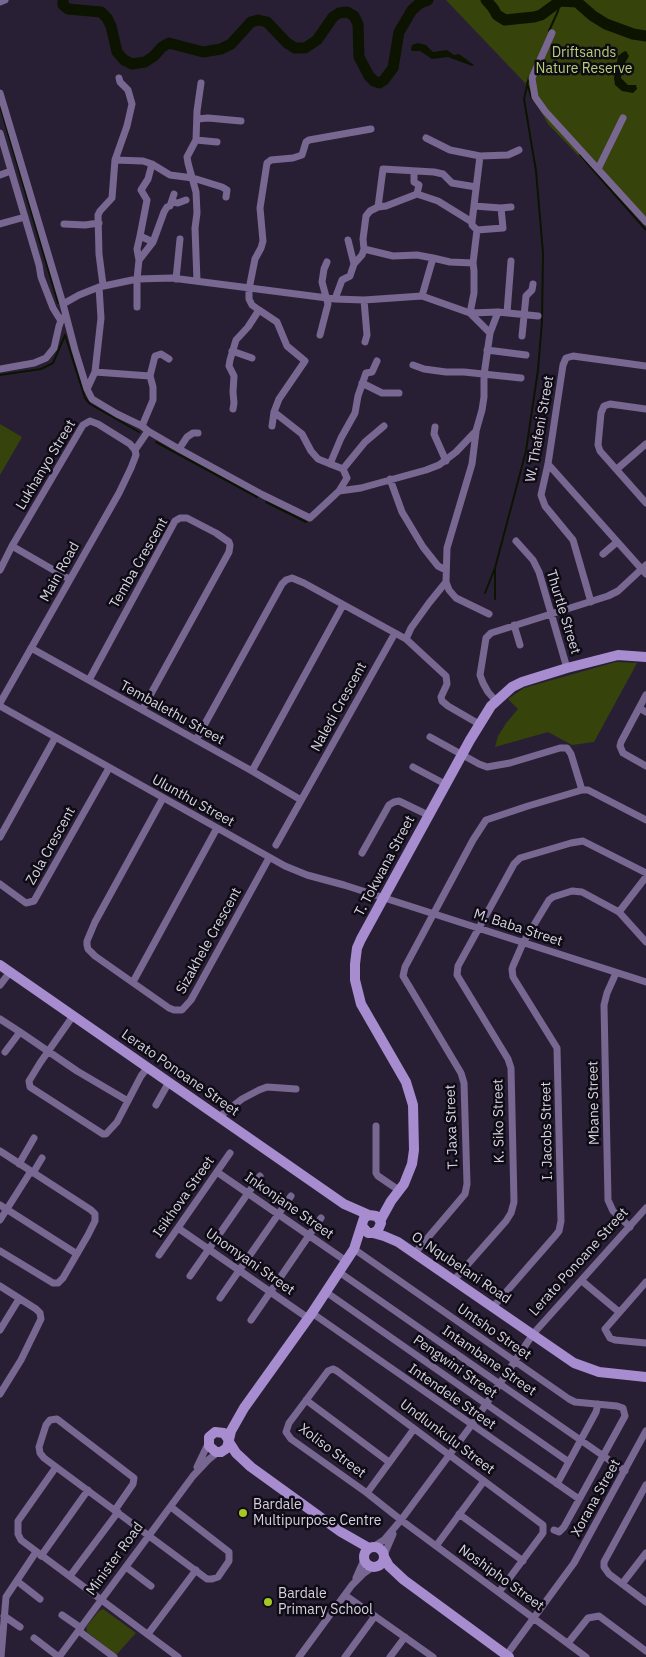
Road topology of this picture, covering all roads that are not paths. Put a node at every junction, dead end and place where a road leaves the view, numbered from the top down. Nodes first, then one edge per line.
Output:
1 (6, 0) edge
2 (0, 2) edge
3 (552, 33) dead end
4 (119, 78) dead end
5 (201, 83) dead end
6 (0, 93) edge
7 (624, 118) dead end
8 (197, 119) junction
9 (241, 121) dead end
10 (371, 129) dead end
11 (0, 132) edge
12 (426, 138) dead end
13 (196, 140) junction
14 (217, 142) dead end
15 (519, 150) dead end
16 (480, 156) junction
17 (116, 160) junction
18 (152, 164) junction
19 (598, 169) junction
20 (11, 172) junction
21 (414, 172) junction
22 (0, 175) edge
23 (193, 178) junction
24 (476, 187) junction
25 (174, 194) dead end
26 (417, 194) junction
27 (226, 197) dead end
28 (186, 200) dead end
29 (172, 202) junction
30 (474, 206) junction
31 (378, 207) junction
32 (511, 207) dead end
33 (501, 208) junction
34 (25, 217) junction
35 (472, 222) junction
36 (646, 222) edge
37 (98, 223) junction
38 (0, 224) edge
39 (64, 224) dead end
40 (477, 230) junction
41 (140, 236) junction
42 (180, 239) dead end
43 (348, 240) dead end
44 (153, 242) junction
45 (364, 249) junction
46 (433, 258) junction
47 (139, 260) junction
48 (510, 261) dead end
49 (328, 262) dead end
50 (473, 263) junction
51 (354, 264) junction
52 (176, 278) junction
53 (137, 279) junction
54 (197, 281) junction
55 (533, 284) dead end
56 (101, 286) junction
57 (249, 289) junction
58 (422, 296) junction
59 (331, 299) junction
60 (364, 300) junction
61 (63, 304) junction
62 (138, 307) dead end
63 (259, 310) junction
64 (498, 312) junction
65 (470, 313) junction
66 (507, 314) junction
67 (524, 314) junction
68 (538, 316) dead end
69 (63, 317) junction
70 (490, 333) junction
71 (320, 335) dead end
72 (522, 336) dead end
73 (365, 342) dead end
74 (488, 350) junction
75 (232, 351) junction
76 (526, 355) dead end
77 (252, 358) dead end
78 (169, 359) dead end
79 (377, 361) dead end
80 (413, 365) dead end
81 (646, 366) edge
82 (0, 369) edge
83 (96, 372) junction
84 (484, 375) junction
85 (150, 376) junction
86 (521, 378) dead end
87 (362, 383) junction
88 (87, 389) junction
89 (399, 394) dead end
90 (233, 409) dead end
91 (646, 409) edge
92 (274, 412) junction
93 (272, 426) dead end
94 (384, 426) dead end
95 (435, 427) dead end
96 (145, 428) junction
97 (476, 431) junction
98 (198, 433) dead end
99 (646, 444) edge
100 (136, 450) junction
101 (179, 450) junction
102 (446, 461) junction
103 (330, 464) junction
104 (548, 464) junction
105 (343, 469) junction
106 (617, 469) junction
107 (390, 479) junction
108 (339, 491) junction
109 (646, 503) edge
110 (516, 541) dead end
111 (617, 542) junction
112 (12, 546) junction
113 (603, 554) dead end
114 (0, 570) edge
115 (446, 570) junction
116 (645, 570) edge
117 (70, 580) junction
118 (446, 582) junction
119 (591, 602) junction
120 (343, 605) junction
121 (552, 613) junction
122 (489, 614) dead end
123 (514, 625) junction
124 (395, 632) junction
125 (406, 639) junction
126 (520, 645) dead end
127 (31, 648) junction
128 (646, 657) edge
129 (567, 668) junction
130 (89, 680) junction
131 (646, 695) edge
132 (496, 701) junction
133 (0, 705) edge
134 (639, 708) junction
135 (142, 710) junction
136 (646, 712) edge
137 (479, 724) junction
138 (430, 737) dead end
139 (55, 738) junction
140 (196, 740) junction
141 (462, 754) junction
142 (646, 766) edge
143 (109, 768) junction
144 (413, 768) dead end
145 (252, 771) junction
146 (445, 784) junction
147 (582, 790) junction
148 (163, 798) junction
149 (301, 800) junction
150 (428, 816) junction
151 (646, 820) edge
152 (217, 828) junction
153 (0, 837) edge
154 (276, 845) dead end
155 (362, 853) dead end
156 (269, 858) junction
157 (646, 873) edge
158 (646, 877) edge
159 (0, 884) edge
160 (383, 898) junction
161 (619, 912) junction
162 (433, 914) junction
163 (478, 929) junction
164 (646, 942) edge
165 (523, 943) junction
166 (0, 965) edge
167 (10, 972) junction
168 (616, 973) junction
169 (133, 982) junction
170 (646, 982) edge
171 (0, 985) edge
172 (73, 1016) junction
173 (0, 1019) edge
174 (20, 1032) junction
175 (48, 1051) junction
176 (5, 1052) dead end
177 (148, 1067) junction
178 (169, 1082) junction
179 (296, 1089) dead end
180 (128, 1101) junction
181 (156, 1105) dead end
182 (219, 1116) junction
183 (376, 1126) dead end
184 (34, 1138) dead end
185 (0, 1151) edge
186 (230, 1153) dead end
187 (42, 1158) dead end
188 (19, 1164) junction
189 (32, 1172) junction
190 (217, 1172) junction
191 (260, 1176) dead end
192 (400, 1190) junction
193 (248, 1193) junction
194 (291, 1196) dead end
195 (0, 1205) edge
196 (646, 1208) edge
197 (7, 1210) junction
198 (278, 1214) junction
199 (321, 1218) dead end
200 (0, 1220) edge
201 (371, 1221) junction
202 (630, 1227) junction
203 (178, 1228) junction
204 (373, 1233) junction
205 (309, 1236) junction
206 (398, 1242) junction
207 (209, 1249) junction
208 (354, 1249) junction
209 (0, 1251) edge
210 (77, 1254) junction
211 (414, 1254) junction
212 (159, 1255) dead end
213 (346, 1261) junction
214 (240, 1270) junction
215 (339, 1272) junction
216 (190, 1276) dead end
217 (454, 1280) junction
218 (582, 1280) junction
219 (646, 1282) edge
220 (0, 1286) edge
221 (271, 1291) junction
222 (326, 1292) junction
223 (220, 1298) dead end
224 (19, 1299) junction
225 (493, 1307) junction
226 (619, 1312) junction
227 (310, 1316) junction
228 (251, 1320) dead end
229 (0, 1330) edge
230 (533, 1334) junction
231 (646, 1343) edge
232 (515, 1361) junction
233 (333, 1369) joint
234 (646, 1377) edge
235 (500, 1383) junction
236 (0, 1394) edge
237 (306, 1400) junction
238 (486, 1404) junction
239 (598, 1404) junction
240 (244, 1408) junction
241 (471, 1425) junction
242 (414, 1429) junction
243 (646, 1431) edge
244 (218, 1432) junction
245 (228, 1440) junction
246 (580, 1440) junction
247 (208, 1444) junction
248 (220, 1452) junction
249 (449, 1454) junction
250 (603, 1456) junction
251 (389, 1462) junction
252 (569, 1462) junction
253 (56, 1467) junction
254 (251, 1467) junction
255 (625, 1471) junction
256 (193, 1476) junction
257 (484, 1481) junction
258 (557, 1484) junction
259 (646, 1485) edge
260 (88, 1490) junction
261 (367, 1493) junction
262 (579, 1500) junction
263 (171, 1507) junction
264 (117, 1511) junction
265 (459, 1514) junction
266 (401, 1520) junction
267 (395, 1529) junction
268 (554, 1530) dead end
269 (341, 1532) junction
270 (149, 1535) junction
271 (436, 1546) junction
272 (371, 1547) junction
273 (38, 1554) junction
274 (645, 1555) edge
275 (384, 1556) junction
276 (363, 1558) junction
277 (523, 1561) junction
278 (126, 1567) junction
279 (374, 1567) junction
280 (196, 1570) junction
281 (70, 1576) junction
282 (404, 1580) junction
283 (17, 1581) junction
284 (622, 1584) junction
285 (352, 1585) junction
286 (151, 1586) dead end
287 (499, 1592) junction
288 (345, 1595) junction
289 (40, 1599) dead end
290 (102, 1600) junction
291 (646, 1602) edge
292 (62, 1614) dead end
293 (4, 1616) junction
294 (376, 1616) junction
295 (534, 1618) junction
296 (20, 1627) dead end
297 (80, 1630) junction
298 (148, 1634) junction
299 (405, 1637) junction
300 (34, 1638) dead end
301 (568, 1643) junction
302 (646, 1651) edge
303 (506, 1656) edge
304 (1, 1657) edge
305 (59, 1657) edge
306 (114, 1657) edge
307 (178, 1657) edge
308 (299, 1657) edge
309 (345, 1657) edge
310 (390, 1657) edge
311 (432, 1657) edge
312 (586, 1657) edge

1 - 2 street
3 - 19 street
4 - 17 street
5 - 8 street
6 - 61 street
7 - 19 street
8 - 9 street
8 - 13 street
10 - 57 street
11 - 20 street
12 - 16 street
13 - 14 street
13 - 23 street
15 - 16 street
16 - 24 street
17 - 18 street
17 - 37 street
18 - 23 street
18 - 41 street
19 - 36 street
20 - 22 street
20 - 34 street
21 - 24 street
21 - 26 street
21 - 31 street
23 - 27 street
23 - 54 street
24 - 30 street
25 - 29 street
26 - 31 street
26 - 35 street
28 - 29 street
29 - 44 street
30 - 33 street
30 - 35 street
31 - 45 street
32 - 33 street
33 - 40 street
34 - 38 street
34 - 69 street
35 - 40 street
37 - 39 street
37 - 56 street
40 - 50 street
41 - 44 street
41 - 47 street
42 - 52 street
43 - 51 street
44 - 47 street
45 - 46 street
45 - 51 street
46 - 50 street
46 - 58 street
47 - 53 street
48 - 66 street
49 - 59 street
50 - 65 street
51 - 59 street
52 - 53 street
52 - 54 street
53 - 56 street
53 - 62 street
54 - 57 street
55 - 67 street
56 - 61 street
56 - 83 street
57 - 59 street
57 - 63 street
58 - 60 street
58 - 65 street
59 - 60 street
59 - 71 street
60 - 73 street
61 - 69 street
63 - 75 street
63 - 92 street
64 - 65 street
64 - 66 street
64 - 70 street
65 - 70 street
66 - 67 street
67 - 68 street
67 - 72 street
69 - 82 street
69 - 88 street
70 - 74 street
74 - 76 street
74 - 84 street
75 - 77 street
75 - 90 street
78 - 85 street
79 - 87 street
80 - 84 street
81 - 104 street, W. Thafeni Street
83 - 85 street
83 - 88 street
84 - 86 street
84 - 97 street
85 - 96 street, Main Road
87 - 89 street
87 - 103 street
88 - 96 street
91 - 106 street
92 - 93 street
92 - 103 street
94 - 105 street
95 - 102 street
96 - 100 street, Main Road
96 - 101 street
97 - 102 street
97 - 115 street
98 - 101 street
99 - 106 street
100 - 112 street, Lukhanyo Street
100 - 117 street, Main Road
101 - 108 street
102 - 107 street
103 - 105 street
104 - 111 street
104 - 119 street, W. Thafeni Street
105 - 108 street
106 - 109 street
107 - 108 street
107 - 115 street
110 - 121 street, Thurtle Street
111 - 113 street
111 - 116 street
112 - 114 street, Lukhanyo Street
112 - 117 street
115 - 118 street
116 - 119 street
117 - 127 street, Main Road
118 - 122 street
118 - 125 street
119 - 121 street
120 - 124 street
120 - 140 street
120 - 145 street
121 - 123 street
121 - 129 street, Thurtle Street
123 - 126 street
123 - 132 street
124 - 125 street
124 - 149 street, Naledi Crescent
125 - 137 street
127 - 130 street, Tembalethu Street
127 - 133 street, Main Road
128 - 129 street, T. Tokwana Street
129 - 132 street, T. Tokwana Street
130 - 135 street, Tembalethu Street
130 - 135 street, Temba Crescent
131 - 134 street
132 - 137 street, T. Tokwana Street
133 - 139 street, Ulunthu Street
134 - 136 street
134 - 142 street
135 - 140 street, Tembalethu Street
137 - 141 street, T. Tokwana Street
138 - 141 street
139 - 143 street, Ulunthu Street
139 - 153 street
140 - 145 street, Tembalethu Street
141 - 146 street, T. Tokwana Street
141 - 147 street
143 - 148 street, Ulunthu Street
143 - 159 street, Zola Crescent
144 - 146 street
145 - 149 street, Tembalethu Street
146 - 150 street, T. Tokwana Street
147 - 151 street
147 - 162 street
148 - 152 street, Ulunthu Street
148 - 169 street, Sizakhele Crescent
149 - 154 street, Naledi Crescent
150 - 155 street
150 - 160 street, T. Tokwana Street
152 - 156 street, Ulunthu Street
152 - 169 street
156 - 160 street, Ulunthu Street
156 - 169 street, Sizakhele Crescent
157 - 163 street
158 - 161 street
160 - 162 street, M. Baba Street
160 - 192 street, T. Tokwana Street
161 - 164 street, I. Jacobs Street
161 - 165 street, I. Jacobs Street
162 - 163 street, M. Baba Street
162 - 211 street, T. Jaxa Street
163 - 165 street, M. Baba Street
163 - 217 street, K. Siko Street
165 - 168 street, M. Baba Street
165 - 225 street, I. Jacobs Street
166 - 167 street, Lerato Ponoane Street
167 - 171 street
167 - 172 street, Lerato Ponoane Street
168 - 170 street, M. Baba Street
168 - 202 street, Mbane Street
172 - 175 street
172 - 177 street, Lerato Ponoane Street
173 - 174 street
174 - 175 street
174 - 176 street
175 - 180 street
175 - 180 street
177 - 178 street, Lerato Ponoane Street
177 - 180 street
178 - 181 street
178 - 182 street, Lerato Ponoane Street
179 - 182 street
182 - 201 street, Lerato Ponoane Street
183 - 192 street
184 - 188 street
185 - 188 street
186 - 190 street, Isikhova Street
187 - 189 street
188 - 189 street
189 - 197 street
189 - 210 street
190 - 193 street, Inkonjane Street
190 - 203 street, Isikhova Street
191 - 193 street
192 - 201 street, T. Tokwana Street
193 - 198 street, Inkonjane Street
193 - 207 street
194 - 198 street
195 - 197 street
196 - 202 street, Lerato Ponoane Street
197 - 200 street
197 - 210 street
198 - 205 street, Inkonjane Street
198 - 214 street
199 - 205 street
201 - 204 street, O. Nqubelani Road
201 - 206 street, O. Nqubelani Road
201 - 208 street
202 - 218 street, Lerato Ponoane Street
203 - 207 street, Unomyani Street
203 - 212 street, Isikhova Street
204 - 206 street, O. Nqubelani Road
204 - 208 street
205 - 213 street, Inkonjane Street
205 - 221 street
206 - 211 street, O. Nqubelani Road
207 - 214 street, Unomyani Street
207 - 216 street
208 - 213 street
208 - 232 street, Untsho Street
209 - 210 street
211 - 217 street, O. Nqubelani Road
213 - 215 street
214 - 221 street, Unomyani Street
214 - 223 street
215 - 222 street
215 - 235 street, Intambane Street
217 - 225 street, O. Nqubelani Road
218 - 226 street
218 - 230 street, Lerato Ponoane Street
219 - 226 street
220 - 224 street
221 - 227 street, Unomyani Street
221 - 228 street
222 - 227 street
222 - 238 street, Pengwini Street
224 - 229 street
224 - 236 street
225 - 230 street, O. Nqubelani Road
226 - 231 street
227 - 240 street
227 - 241 street, Intendele Street
230 - 232 street, Lerato Ponoane Street
230 - 234 street, O. Nqubelani Road
232 - 235 street, Lerato Ponoane Street
232 - 239 street, Untsho Street
233 - 237 street, Xoliso Street
233 - 242 street, Undlunkulu Street
235 - 238 street, Lerato Ponoane Street
235 - 246 street, Intambane Street
237 - 251 street
237 - 261 street, Xoliso Street
238 - 241 street, Lerato Ponoane Street
238 - 252 street, Pengwini Street
239 - 246 street
239 - 250 street, Untsho Street
240 - 244 street
240 - 245 street
241 - 249 street, Lerato Ponoane Street
241 - 258 street, Intendele Street
242 - 249 street, Undlunkulu Street
242 - 251 street
243 - 255 street, Xorana Street
244 - 245 street
244 - 247 street
245 - 248 street
245 - 254 street
246 - 250 street, Intambane Street
246 - 252 street
247 - 248 street
247 - 256 street, Minister Road
248 - 254 street
248 - 256 street, Minister Road
249 - 257 street, Undlunkulu Street
249 - 266 street, Lerato Ponoane Street
250 - 255 street, Intambane Street
250 - 262 street
251 - 261 street
252 - 258 street
253 - 260 street
253 - 264 street
253 - 273 street
254 - 269 street
255 - 295 street, Xorana Street
256 - 263 street, Minister Road
257 - 265 street
257 - 277 street, Undlunkulu Street
258 - 262 street, Intendele Street
259 - 284 street
260 - 264 street
260 - 273 street
261 - 266 street, Xoliso Street
262 - 268 street
263 - 270 street, Minister Road
263 - 280 street
264 - 270 street
264 - 281 street
265 - 271 street
265 - 277 street
266 - 267 street, Lerato Ponoane Street
266 - 271 street, Noshipho Street
267 - 272 street
267 - 275 street
269 - 272 street
269 - 276 street
270 - 278 street, Minister Road
270 - 280 street
271 - 287 street, Noshipho Street
272 - 275 street
272 - 276 street
273 - 281 street
273 - 283 street
274 - 284 street
275 - 279 street
275 - 282 street
276 - 279 street
276 - 285 street
277 - 287 street
278 - 286 street
278 - 290 street, Minister Road
279 - 282 street
279 - 285 street
280 - 298 street
281 - 290 street
282 - 303 street
283 - 289 street
283 - 293 street
284 - 291 street
285 - 288 street
287 - 295 street, Noshipho Street
288 - 294 street
288 - 308 street
290 - 297 street, Minister Road
290 - 298 street
292 - 297 street
293 - 296 street
293 - 304 street
294 - 299 street
294 - 309 street
295 - 301 street, Noshipho Street
295 - 303 street, Xorana Street
297 - 305 street, Minister Road
297 - 306 street
298 - 307 street
299 - 310 street
299 - 311 street
300 - 305 street
301 - 302 street
301 - 312 street, Noshipho Street

